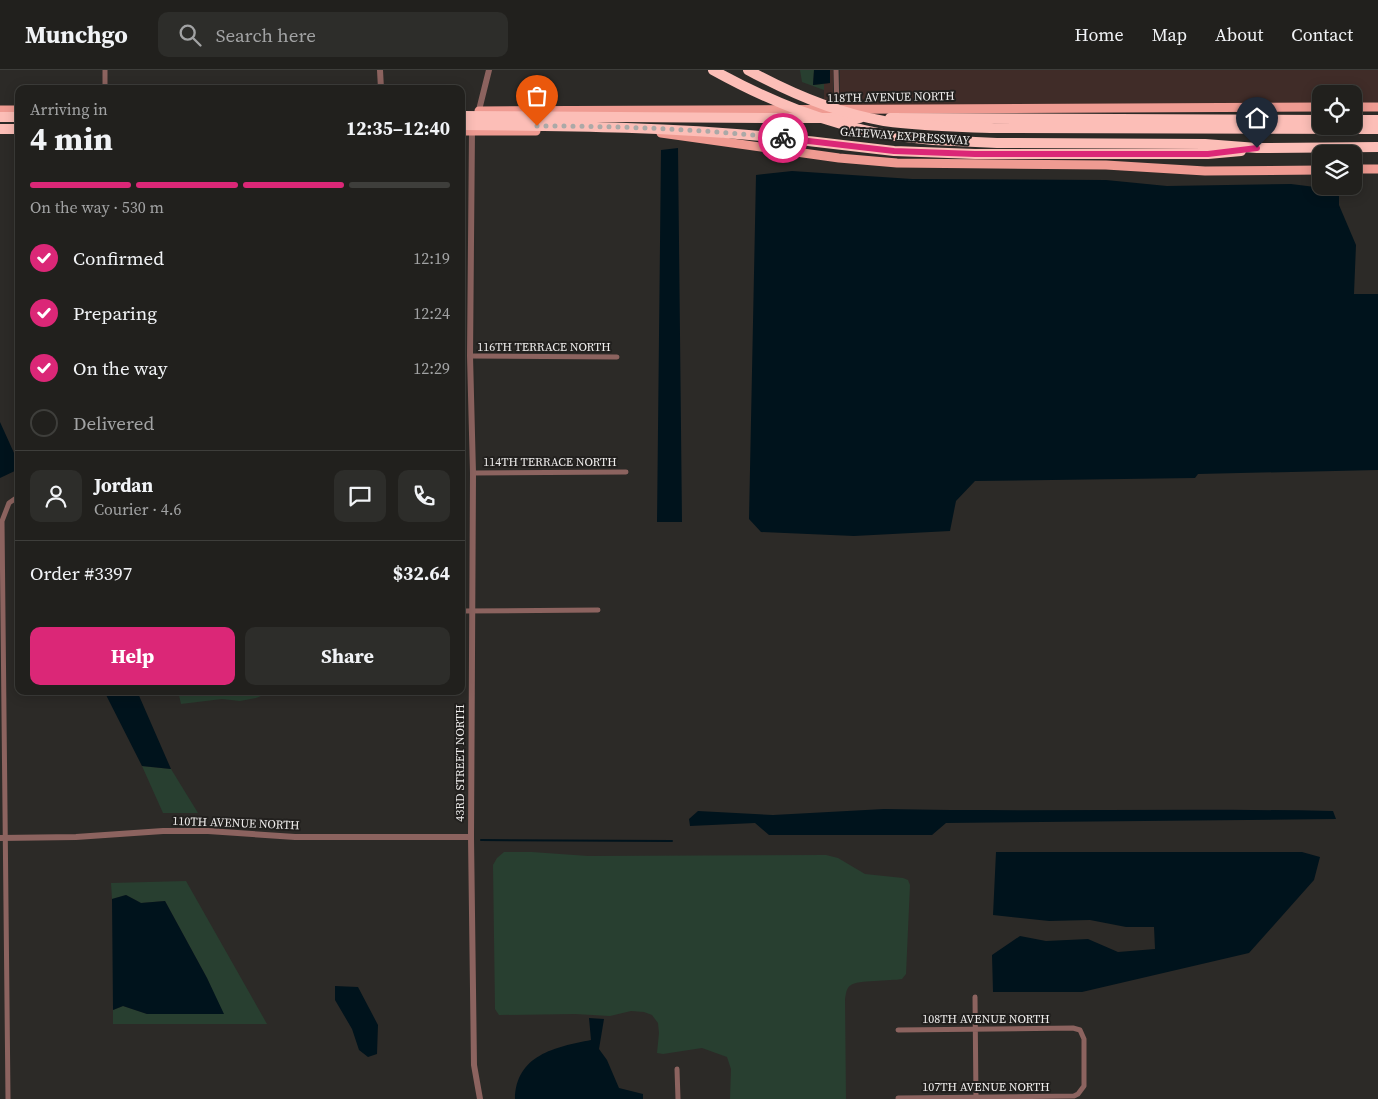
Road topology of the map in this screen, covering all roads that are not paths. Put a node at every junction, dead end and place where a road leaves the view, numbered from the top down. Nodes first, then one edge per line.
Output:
1 (105, 70) edge
2 (380, 70) edge
3 (489, 70) edge
4 (713, 70) edge
5 (748, 70) edge
6 (836, 70) edge
7 (105, 85) edge
8 (380, 85) edge
9 (1312, 107) edge
10 (1362, 107) edge
11 (1378, 107) edge
12 (0, 110) edge
13 (15, 110) edge
14 (837, 110) junction
15 (465, 111) edge
16 (479, 111) junction
17 (465, 116) edge
18 (0, 117) edge
19 (15, 117) edge
20 (1312, 120) edge
21 (1362, 120) edge
22 (1378, 120) edge
23 (465, 125) edge
24 (0, 129) edge
25 (1378, 129) edge
26 (15, 130) edge
27 (465, 130) edge
28 (472, 130) junction
29 (15, 131) edge
30 (0, 133) edge
31 (1378, 147) edge
32 (1257, 148) junction
33 (1362, 169) edge
34 (1378, 169) edge
35 (1312, 170) edge
36 (470, 356) junction
37 (617, 357) dead end
38 (626, 472) dead end
39 (473, 473) junction
40 (15, 499) edge
41 (598, 610) dead end
42 (465, 611) edge
43 (472, 611) junction
44 (471, 837) junction
45 (3, 838) edge
46 (975, 997) dead end
47 (975, 1029) junction
48 (898, 1030) dead end
49 (677, 1069) dead end
50 (1074, 1096) joint
51 (898, 1098) edge
52 (976, 1098) edge
53 (8, 1099) edge
54 (480, 1099) edge
55 (678, 1099) edge

1 - 7 street
2 - 8 street
3 - 16 street, 43RD STREET NORTH
4 - 32 highway, GATEWAY EXPRESSWAY, bridge
5 - 25 highway, GATEWAY EXPRESSWAY, bridge
6 - 14 street
9 - 14 main road, 118TH AVENUE NORTH
10 - 11 main road
12 - 13 main road
14 - 16 main road, 118TH AVENUE NORTH
15 - 16 main road, 118TH AVENUE NORTH
16 - 28 street, 43RD STREET NORTH
17 - 20 highway, GATEWAY EXPRESSWAY, bridge
18 - 19 highway
21 - 22 highway
23 - 32 highway, GATEWAY EXPRESSWAY, bridge
24 - 26 highway
27 - 28 main road
28 - 35 main road
28 - 36 street, 43RD STREET NORTH
29 - 30 main road
31 - 32 highway, GATEWAY EXPRESSWAY
33 - 34 main road
36 - 37 street, 116TH TERRACE NORTH
36 - 39 street, 43RD STREET NORTH
38 - 39 street, 114TH TERRACE NORTH
39 - 43 street, 43RD STREET NORTH
40 - 45 street
41 - 43 street
42 - 43 street
43 - 44 street, 43RD STREET NORTH
44 - 45 street, 110TH AVENUE NORTH
44 - 54 street, 43RD STREET NORTH
45 - 53 street
46 - 47 street
47 - 48 street, 108TH AVENUE NORTH
47 - 50 street, 108TH AVENUE NORTH
47 - 52 street
49 - 55 street
50 - 52 street, 107TH AVENUE NORTH
51 - 52 street, 107TH AVENUE NORTH

